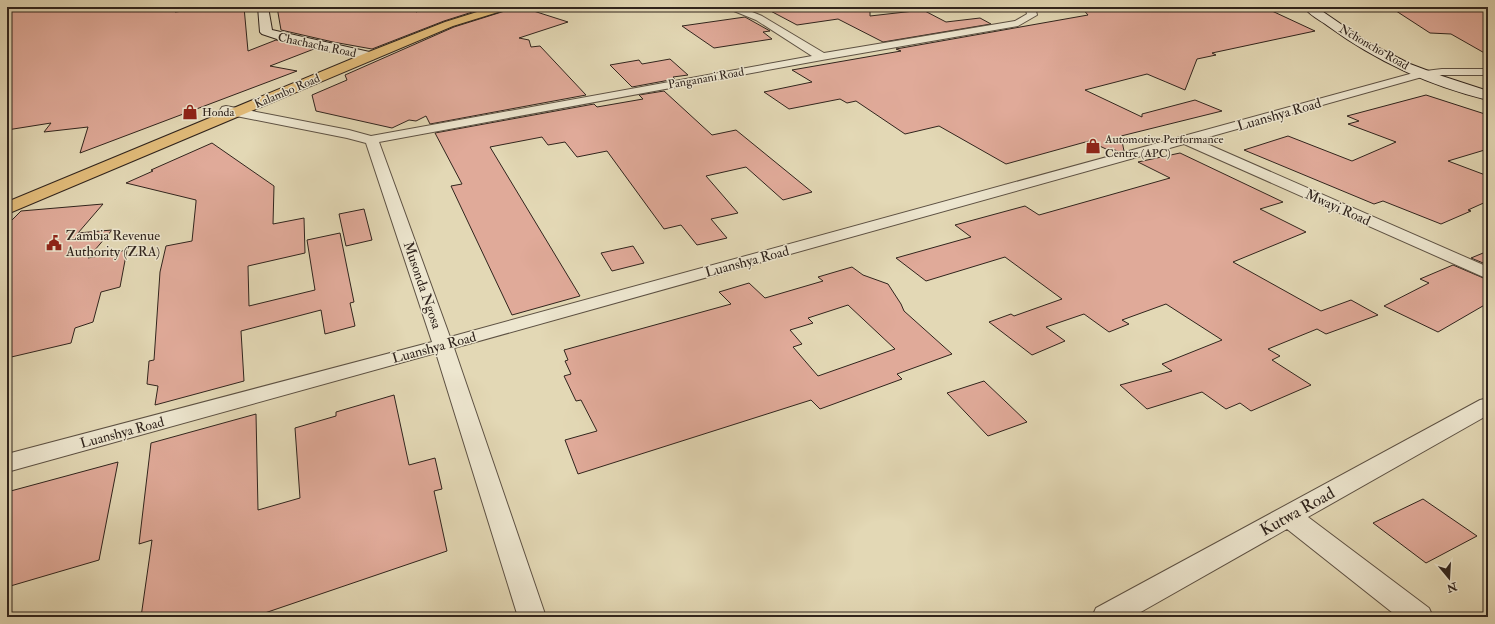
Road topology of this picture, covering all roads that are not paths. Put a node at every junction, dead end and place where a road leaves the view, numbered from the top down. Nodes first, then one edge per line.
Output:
1 (263, 7) edge
2 (484, 7) edge
3 (504, 7) edge
4 (732, 7) edge
5 (1030, 7) edge
6 (1309, 7) edge
7 (365, 55) junction
8 (822, 57) junction
9 (1488, 72) edge
10 (1421, 74) junction
11 (1488, 96) edge
12 (232, 111) junction
13 (371, 140) junction
14 (1187, 140) junction
15 (7, 199) edge
16 (7, 209) edge
17 (1488, 274) edge
18 (443, 345) junction
19 (1485, 411) edge
20 (7, 463) edge
21 (1289, 516) junction
22 (532, 617) edge
23 (1106, 617) edge
24 (1419, 617) edge

1 - 7 street, Chachacha Road
2 - 7 main road, Kalambo Road
3 - 7 main road, Kalambo Road
4 - 8 street
5 - 8 street, Panganani Road
6 - 10 street, Nchoncho Road
7 - 12 main road, Kalambo Road
8 - 13 street, Panganani Road
9 - 10 street, Luanshya Road
10 - 11 street, Nchoncho Road
10 - 14 street, Luanshya Road
12 - 13 street
12 - 15 main road, Kalambo Road
12 - 16 main road, Kalambo Road
13 - 18 street, Musonda Ngosa
14 - 17 street, Mwayi Road
14 - 18 street, Luanshya Road
18 - 20 street, Luanshya Road
18 - 22 street, Musonda Ngosa
19 - 21 street, Kutwa Road
21 - 23 street, Kutwa Road
21 - 24 street

